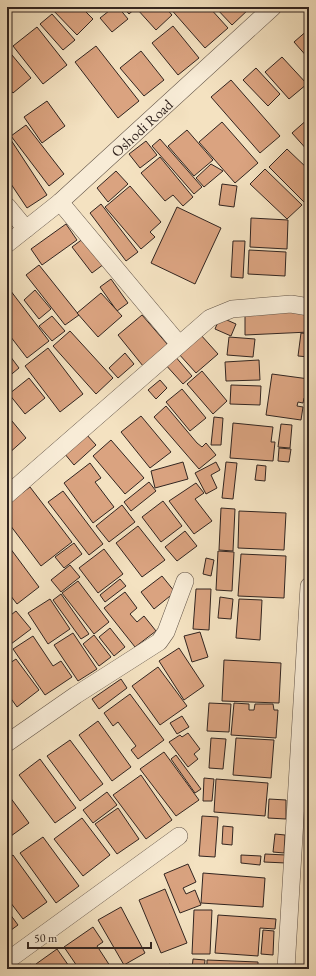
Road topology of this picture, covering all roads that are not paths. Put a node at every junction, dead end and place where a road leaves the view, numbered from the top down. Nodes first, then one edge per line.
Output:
1 (273, 7) edge
2 (60, 202) junction
3 (7, 206) edge
4 (26, 229) junction
5 (7, 244) edge
6 (309, 307) edge
7 (179, 344) junction
8 (7, 495) edge
9 (185, 581) dead end
10 (309, 586) edge
11 (305, 729) edge
12 (7, 742) edge
13 (180, 836) dead end
14 (7, 961) edge
15 (286, 969) edge

1 - 2 street, Oshodi Road
2 - 4 street, Oshodi Road
2 - 7 street
3 - 4 street
4 - 5 street, Oshodi Road
6 - 7 street
7 - 8 street
9 - 12 street
10 - 11 street
11 - 15 street
13 - 14 street

